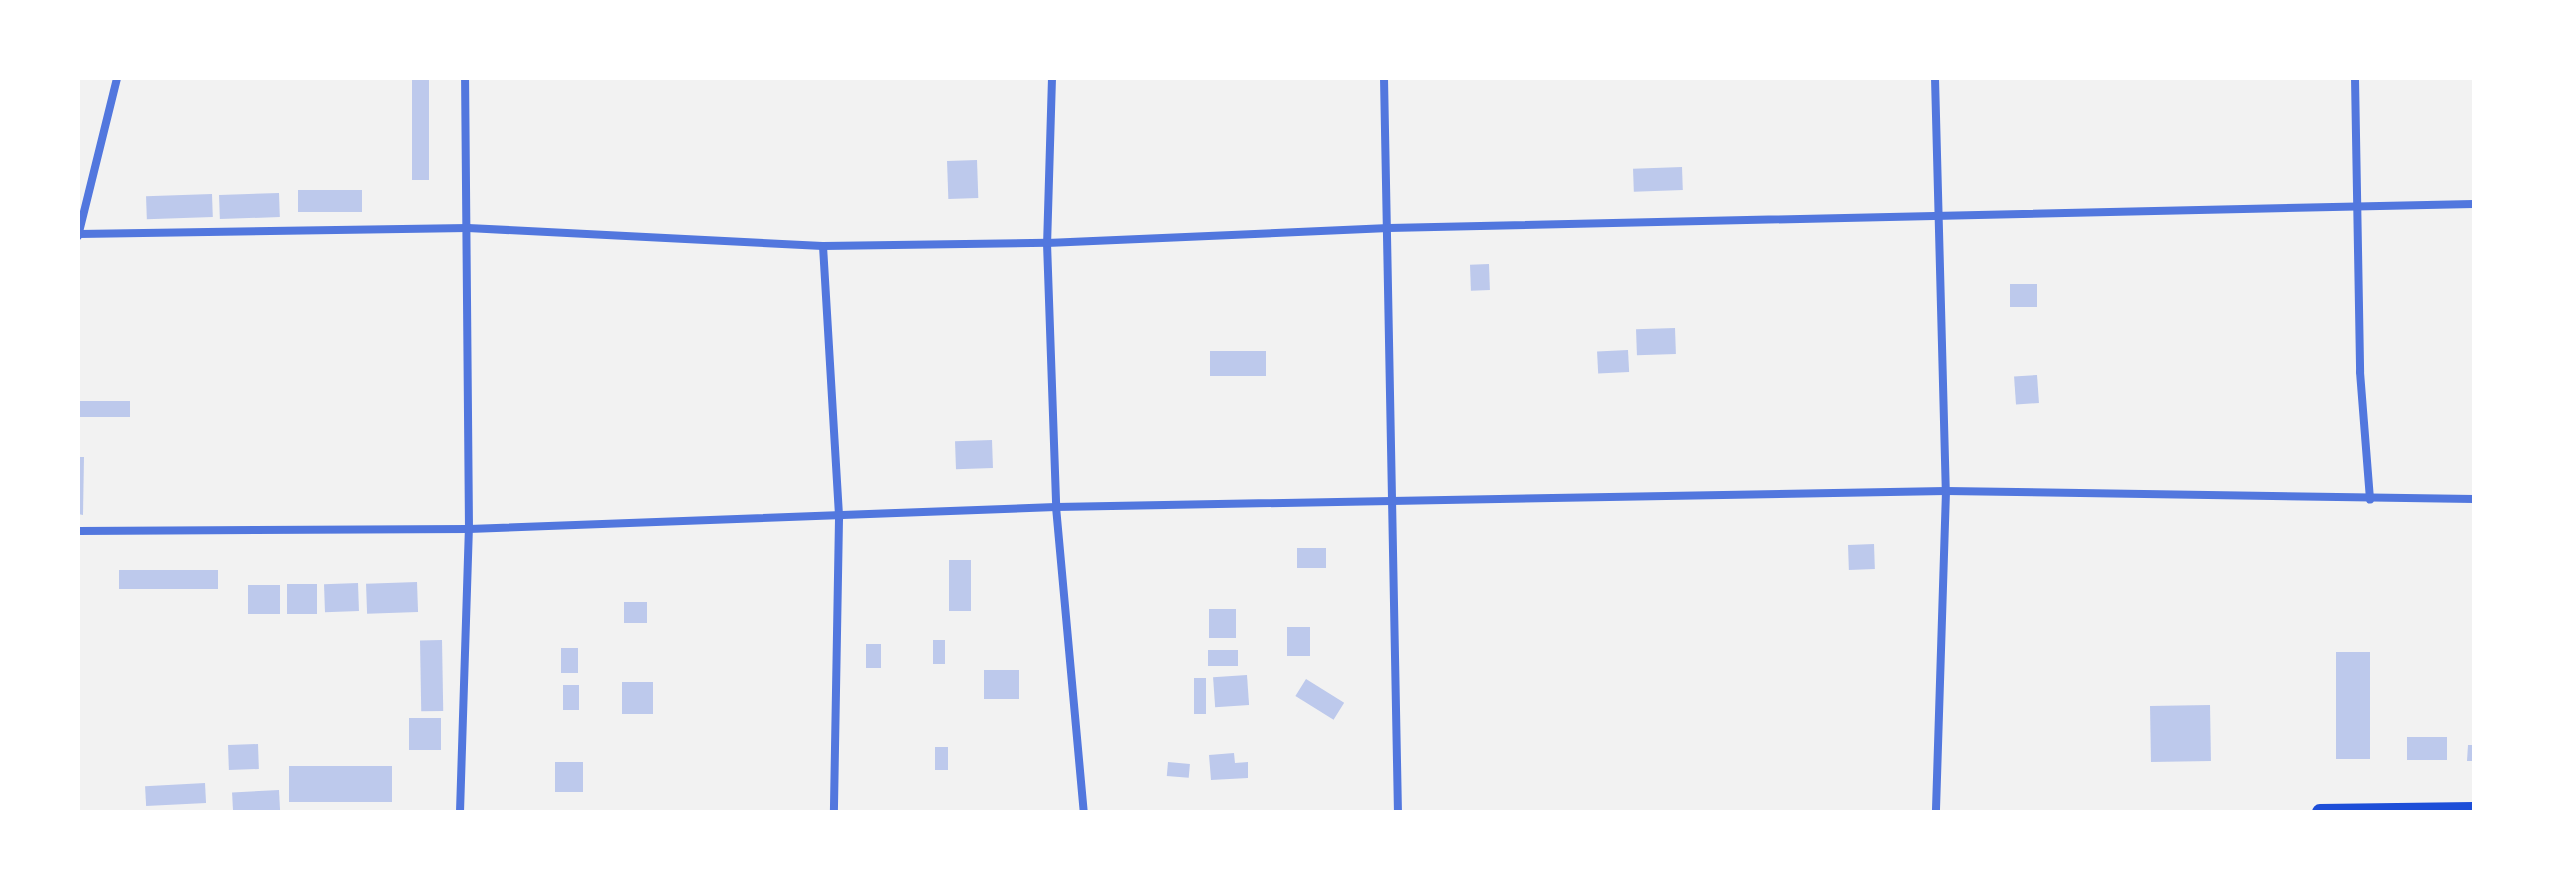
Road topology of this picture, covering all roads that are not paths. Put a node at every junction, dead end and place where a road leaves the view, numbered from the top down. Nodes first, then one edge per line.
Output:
1 (117, 78) edge
2 (465, 78) edge
3 (1052, 78) edge
4 (1384, 78) edge
5 (1935, 78) edge
6 (2355, 78) edge
7 (2356, 203) junction
8 (2474, 204) edge
9 (1938, 215) junction
10 (468, 228) junction
11 (1389, 228) junction
12 (78, 235) edge
13 (1047, 243) junction
14 (823, 246) junction
15 (1946, 491) junction
16 (2474, 499) edge
17 (2370, 500) junction
18 (1396, 503) junction
19 (1056, 507) junction
20 (839, 519) junction
21 (469, 529) junction
22 (78, 531) edge
23 (2474, 810) edge
24 (460, 812) edge
25 (834, 812) edge
26 (1084, 812) edge
27 (1398, 812) edge
28 (1936, 812) edge
29 (2320, 812) edge

1 - 12 street
2 - 10 street
3 - 13 street
4 - 11 street
5 - 9 street
6 - 7 street
7 - 8 street
7 - 9 street
7 - 17 street
9 - 11 street
9 - 15 street
10 - 12 street
10 - 14 street
10 - 21 street
11 - 13 street
11 - 18 street
13 - 14 street
13 - 19 street
14 - 20 street
15 - 17 street
15 - 18 street
15 - 28 street
16 - 17 street
18 - 19 street
18 - 27 street
19 - 20 street
19 - 26 street
20 - 21 street
20 - 25 street
21 - 22 street
21 - 24 street
23 - 29 highway

